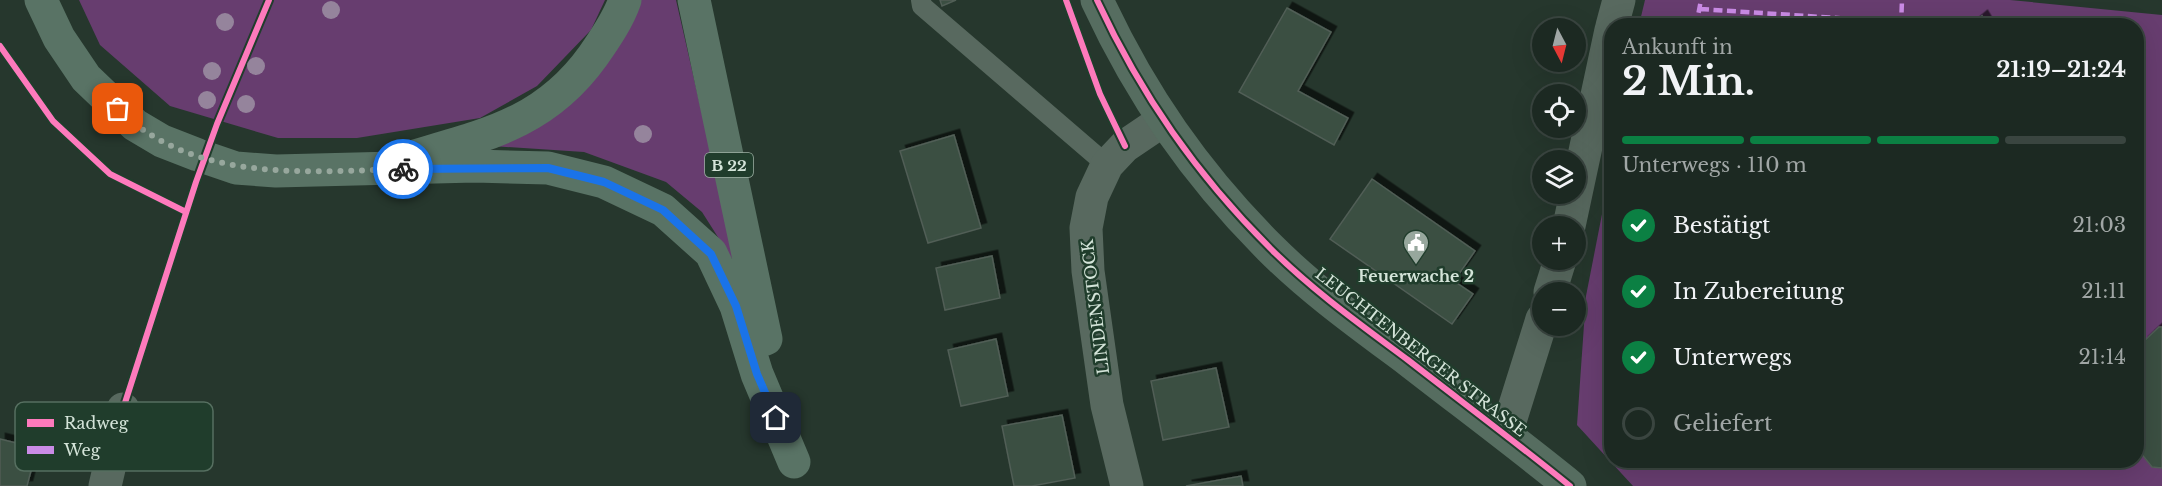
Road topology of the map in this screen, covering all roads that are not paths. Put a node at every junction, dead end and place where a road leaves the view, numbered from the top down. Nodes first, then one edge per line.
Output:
1 (40, 0) edge
2 (625, 0) edge
3 (694, 0) edge
4 (921, 0) edge
5 (1097, 0) edge
6 (1619, 0) edge
7 (1614, 18) edge
8 (1604, 63) edge
9 (1162, 121) junction
10 (1107, 165) junction
11 (369, 170) junction
12 (1571, 216) edge
13 (1537, 336) edge
14 (1506, 434) junction
15 (109, 471) edge
16 (797, 474) edge
17 (105, 486) edge
18 (1127, 486) edge
19 (1570, 486) edge

1 - 11 main road, B 22
2 - 11 main road, B 22
3 - 16 main road, B 22
4 - 10 lane
5 - 9 street, LEUCHTENBERGER STRASSE
6 - 7 street
8 - 12 street
9 - 10 street, LINDENSTOCK
9 - 14 street, LEUCHTENBERGER STRASSE
10 - 18 street, LINDENSTOCK
11 - 16 main road, B 22
13 - 14 street
14 - 19 street, LEUCHTENBERGER STRASSE
15 - 17 street

